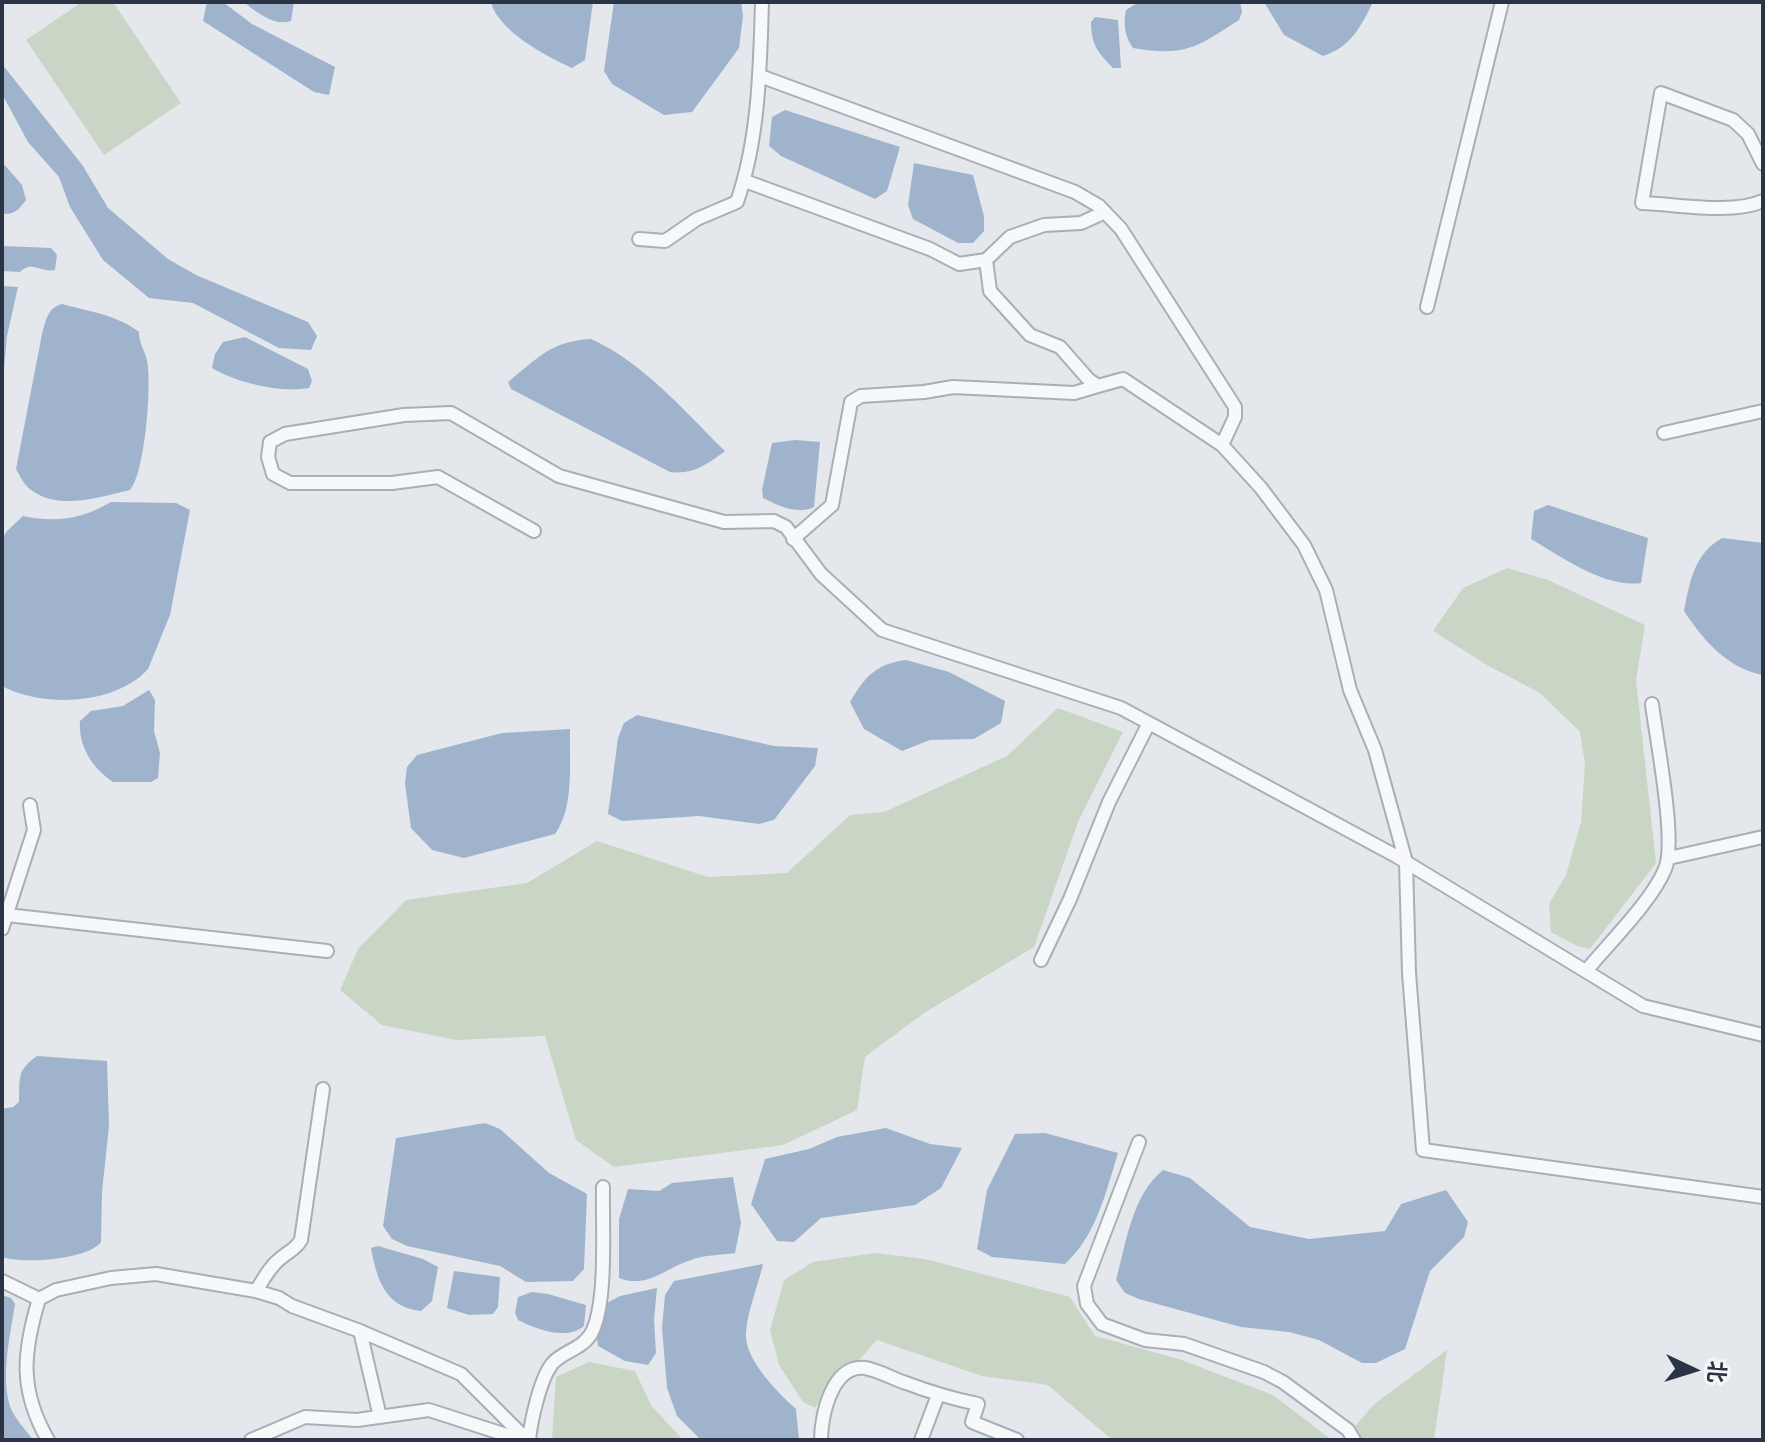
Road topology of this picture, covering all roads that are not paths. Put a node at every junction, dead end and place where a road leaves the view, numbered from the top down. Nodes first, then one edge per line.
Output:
1 (762, 2) edge
2 (1502, 2) edge
3 (760, 76) junction
4 (1763, 164) edge
5 (745, 181) junction
6 (1763, 201) edge
7 (1105, 212) junction
8 (639, 239) dead end
9 (986, 260) junction
10 (1427, 307) dead end
11 (1098, 386) junction
12 (1763, 411) edge
13 (1664, 433) dead end
14 (1222, 445) junction
15 (534, 531) dead end
16 (793, 539) junction
17 (1652, 704) dead end
18 (1149, 723) junction
19 (30, 805) dead end
20 (1763, 837) edge
21 (1669, 858) junction
22 (1406, 862) junction
23 (7, 915) junction
24 (2, 929) edge
25 (327, 951) dead end
26 (1041, 960) dead end
27 (1586, 971) junction
28 (1763, 1035) edge
29 (323, 1089) dead end
30 (1139, 1142) dead end
31 (603, 1187) dead end
32 (1763, 1197) edge
33 (2, 1281) edge
34 (256, 1291) junction
35 (39, 1299) junction
36 (360, 1331) junction
37 (938, 1395) junction
38 (380, 1417) junction
39 (48, 1440) edge
40 (251, 1440) edge
41 (526, 1440) edge
42 (821, 1440) edge
43 (921, 1440) edge
44 (1017, 1440) edge
45 (1354, 1440) edge

1 - 3 street
2 - 10 street
3 - 5 street
3 - 7 street
4 - 6 street
5 - 8 street
5 - 9 street
7 - 9 street
7 - 14 street
9 - 11 street
11 - 14 street
11 - 16 street
12 - 13 street
14 - 22 street
15 - 16 street
16 - 18 street
17 - 21 street
18 - 22 street
18 - 26 street
19 - 23 street
20 - 21 street
21 - 27 street
22 - 27 street
22 - 32 street
23 - 24 street
23 - 25 street
27 - 28 street
29 - 34 street
30 - 45 street
31 - 41 street
33 - 35 street
34 - 35 street
34 - 36 street
35 - 39 street
36 - 38 street
36 - 41 street
37 - 42 street
37 - 43 street
37 - 44 street
38 - 40 street
38 - 41 street

